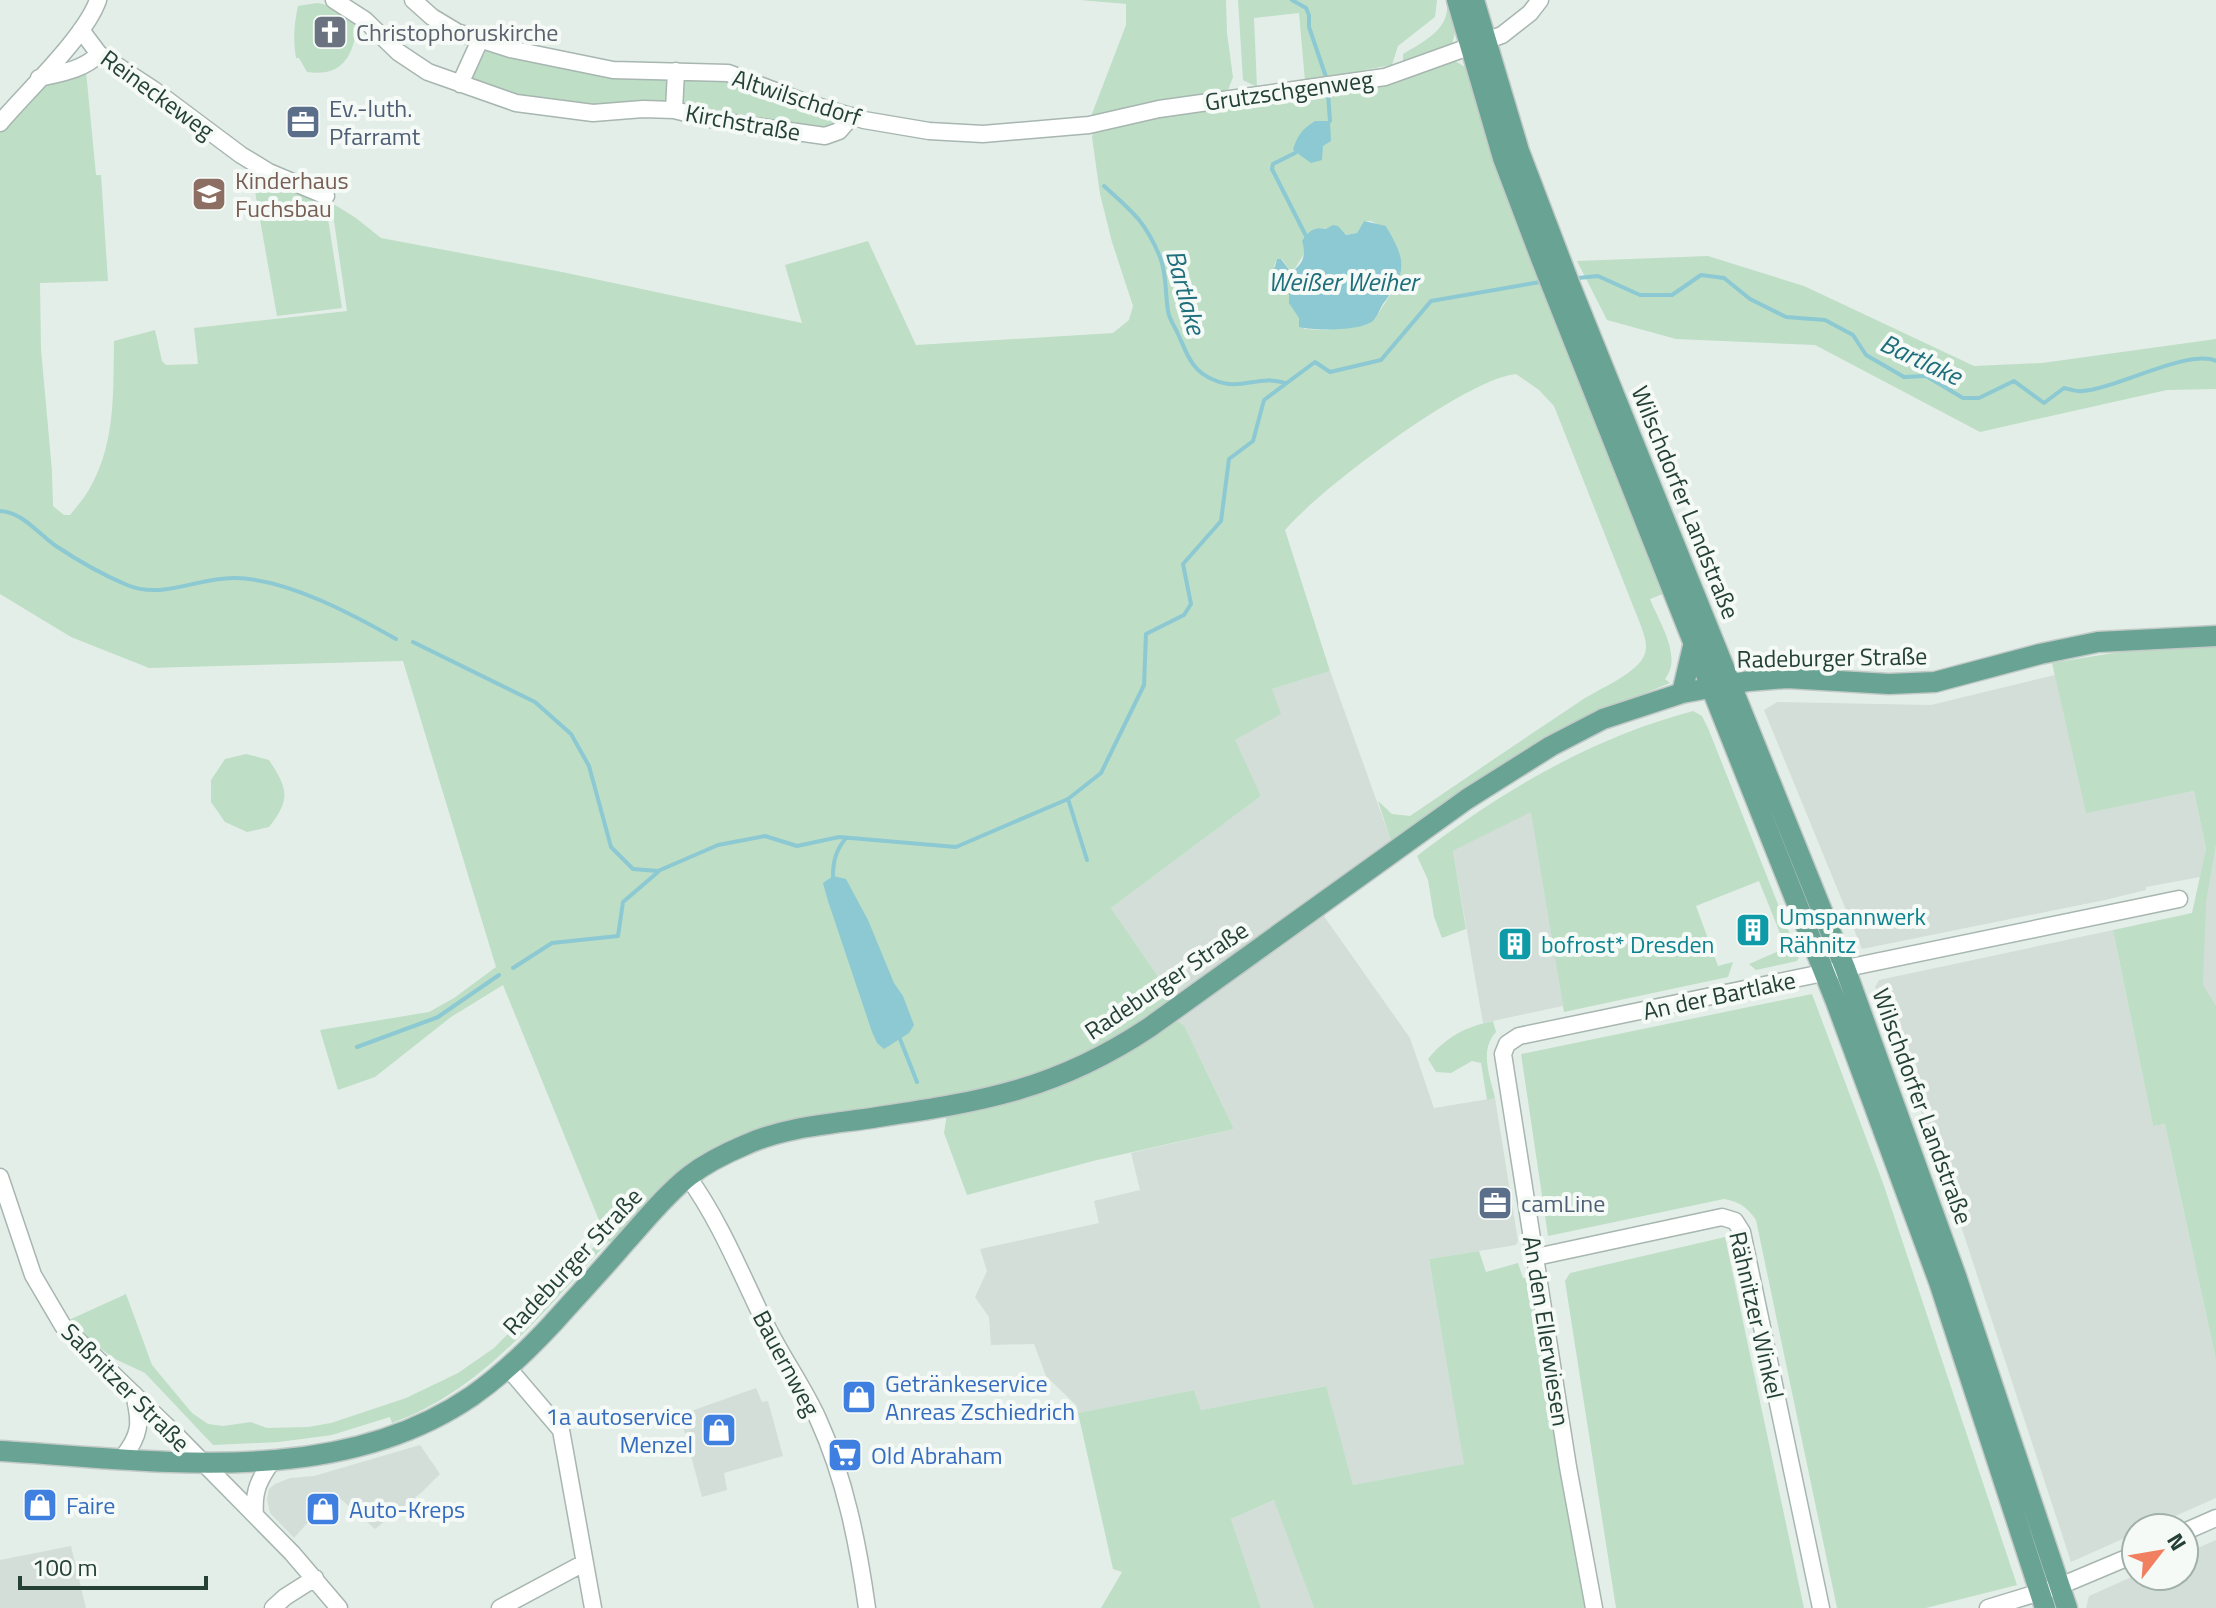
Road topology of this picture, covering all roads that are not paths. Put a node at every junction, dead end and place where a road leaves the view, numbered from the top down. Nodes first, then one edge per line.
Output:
1 (98, 0) edge
2 (334, 0) edge
3 (413, 0) edge
4 (1457, 0) edge
5 (1474, 0) edge
6 (1540, 0) edge
7 (81, 30) junction
8 (480, 40) junction
9 (1477, 45) junction
10 (99, 54) junction
11 (676, 71) junction
12 (39, 78) junction
13 (460, 84) junction
14 (674, 110) junction
15 (852, 116) junction
16 (0, 123) edge
17 (1098, 123) joint
18 (326, 196) dead end
19 (2216, 636) edge
20 (1694, 642) junction
21 (1722, 686) junction
22 (1682, 693) junction
23 (2179, 899) dead end
24 (1845, 968) junction
25 (1825, 972) junction
26 (1503, 1054) joint
27 (0, 1177) edge
28 (688, 1177) junction
29 (1536, 1257) junction
30 (508, 1368) junction
31 (133, 1392) junction
32 (0, 1451) edge
33 (122, 1458) junction
34 (273, 1460) junction
35 (202, 1461) junction
36 (255, 1515) junction
37 (2120, 1562) edge
38 (584, 1563) junction
39 (315, 1578) junction
40 (2049, 1596) edge
41 (273, 1608) edge
42 (339, 1608) edge
43 (500, 1608) edge
44 (593, 1608) edge
45 (867, 1608) edge
46 (1594, 1608) edge
47 (1821, 1608) edge
48 (1988, 1608) edge
49 (2067, 1608) edge

1 - 7 street
2 - 13 street, Kirchstraße
3 - 8 street, Altwilschdorf
4 - 9 main road, Wilschdorfer Landstraße
5 - 9 main road, Wilschdorfer Landstraße
6 - 9 street, Grutzschgenweg
7 - 10 street, Reineckeweg
7 - 12 street
8 - 11 street, Altwilschdorf
8 - 13 street
9 - 17 street, Grutzschgenweg
9 - 20 main road, Wilschdorfer Landstraße
9 - 21 main road, Wilschdorfer Landstraße
10 - 12 street
10 - 18 street, Reineckeweg
11 - 14 street, Kirchstraße
11 - 15 street, Altwilschdorf
12 - 16 street
13 - 14 street, Kirchstraße
14 - 15 street, Kirchstraße
15 - 17 street, Altwilschdorf
19 - 21 main road, Radeburger Straße
20 - 21 main road, Wilschdorfer Landstraße
20 - 22 main road
21 - 22 main road, Radeburger Straße
21 - 24 main road, Wilschdorfer Landstraße
21 - 25 main road, Wilschdorfer Landstraße
22 - 28 main road, Radeburger Straße
23 - 24 street, An der Bartlake
24 - 25 street, An der Bartlake
24 - 40 main road, Wilschdorfer Landstraße
25 - 26 street, An der Bartlake
25 - 40 main road, Wilschdorfer Landstraße
26 - 29 street, An den Ellerwiesen
27 - 31 street, Saßnitzer Straße
28 - 30 main road, Radeburger Straße
28 - 45 street, Bauernweg
29 - 46 street, An den Ellerwiesen
29 - 47 street, Rähnitzer Winkel
30 - 34 main road, Radeburger Straße
30 - 38 street
31 - 33 street
31 - 35 street, Saßnitzer Straße
32 - 33 main road, Radeburger Straße
33 - 35 main road, Radeburger Straße
34 - 35 main road, Radeburger Straße
34 - 36 street
35 - 36 street, Saßnitzer Straße
36 - 39 street, Saßnitzer Straße
37 - 40 street
38 - 43 street
38 - 44 street
39 - 41 street
39 - 42 street, Saßnitzer Straße
40 - 48 street
40 - 49 main road, Wilschdorfer Landstraße

